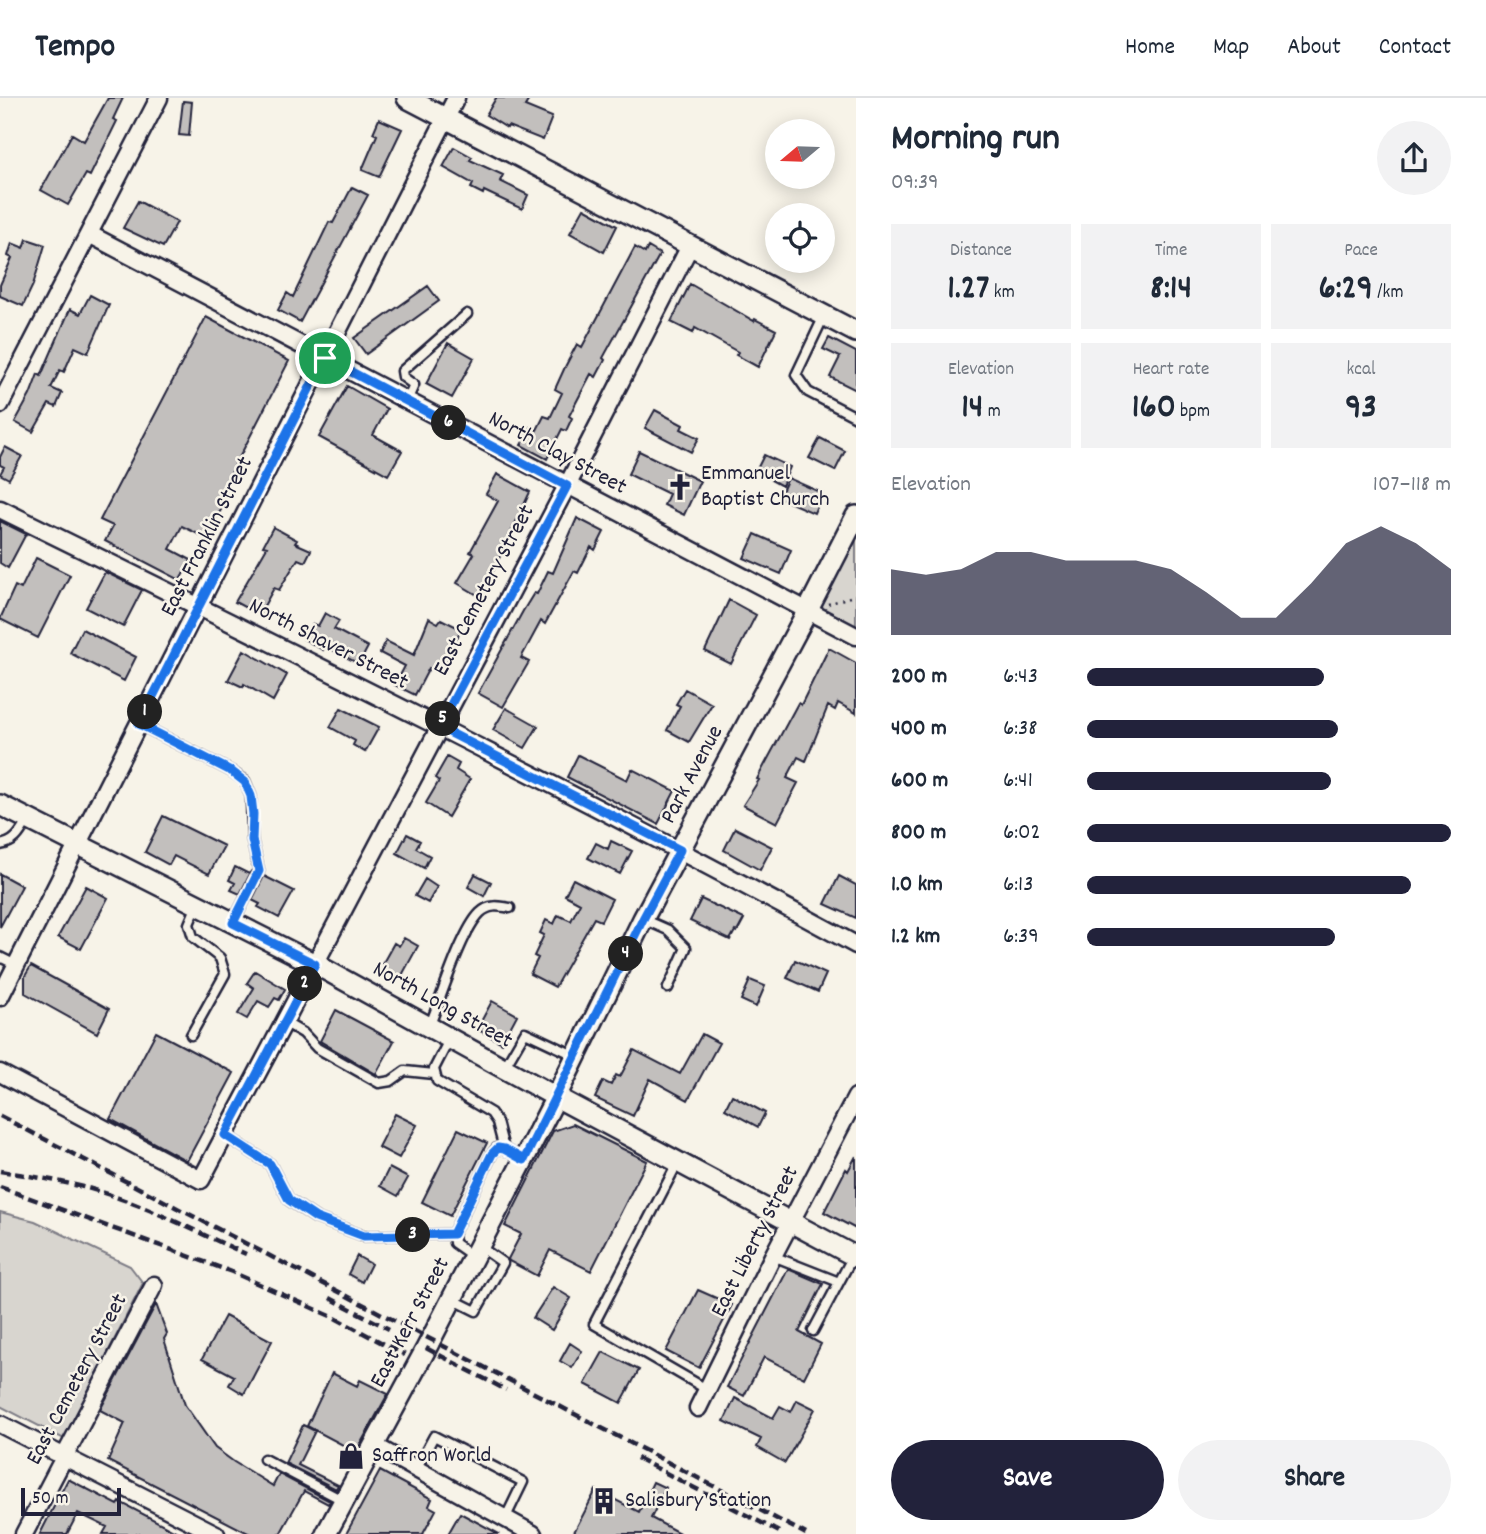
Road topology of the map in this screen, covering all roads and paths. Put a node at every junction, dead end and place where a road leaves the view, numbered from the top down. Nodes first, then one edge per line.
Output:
1 (159, 98) edge
2 (407, 98) edge
3 (456, 98) edge
4 (446, 118) junction
5 (89, 234) junction
6 (690, 246) junction
7 (467, 314) dead end
8 (824, 316) junction
9 (856, 332) edge
10 (325, 358) junction
11 (407, 401) junction
12 (0, 405) edge
13 (856, 417) edge
14 (567, 486) junction
15 (0, 509) edge
16 (856, 516) edge
17 (856, 595) edge
18 (198, 606) junction
19 (813, 609) junction
20 (856, 636) edge
21 (139, 724) junction
22 (439, 727) junction
23 (0, 805) edge
24 (28, 820) junction
25 (0, 845) edge
26 (78, 845) junction
27 (680, 850) junction
28 (197, 905) junction
29 (510, 908) dead end
30 (643, 919) junction
31 (233, 923) junction
32 (856, 945) edge
33 (0, 957) edge
34 (315, 964) junction
35 (16, 965) junction
36 (668, 988) dead end
37 (0, 997) edge
38 (284, 1022) junction
39 (429, 1027) junction
40 (191, 1035) dead end
41 (450, 1038) junction
42 (577, 1056) junction
43 (503, 1068) junction
44 (0, 1073) edge
45 (434, 1074) junction
46 (556, 1097) junction
47 (856, 1097) edge
48 (225, 1135) junction
49 (504, 1149) junction
50 (524, 1160) junction
51 (678, 1162) junction
52 (791, 1223) junction
53 (453, 1234) junction
54 (476, 1252) junction
55 (772, 1256) junction
56 (854, 1256) edge
57 (839, 1282) junction
58 (154, 1285) dead end
59 (452, 1299) junction
60 (813, 1331) dead end
61 (708, 1390) junction
62 (698, 1408) dead end
63 (0, 1424) edge
64 (373, 1445) junction
65 (64, 1457) junction
66 (264, 1459) dead end
67 (416, 1469) junction
68 (344, 1501) junction
69 (505, 1518) junction
70 (210, 1533) edge
71 (24, 1534) edge
72 (326, 1534) edge
73 (533, 1534) edge

1 - 5 street
2 - 4 street
3 - 4 street, East Franklin Street
4 - 6 street
4 - 10 street, East Franklin Street
5 - 10 street, North Clay Street
5 - 12 street
6 - 8 street
6 - 14 street, East Cemetery Street
7 - 11 lane
8 - 9 street
8 - 13 lane
10 - 11 street, North Clay Street
10 - 18 street, East Franklin Street
11 - 14 street, North Clay Street
14 - 19 street, North Clay Street
14 - 22 street, East Cemetery Street
15 - 18 street, North Shaver Street
16 - 19 street, Park Avenue
17 - 19 path
18 - 21 street, East Franklin Street
18 - 22 street, North Shaver Street
19 - 20 street, North Clay Street
19 - 27 street, Park Avenue
21 - 26 street, East Franklin Street
21 - 31 lane
22 - 27 street, North Shaver Street
22 - 34 street, East Cemetery Street
23 - 24 street, North Long Street
24 - 25 lane
24 - 26 street, North Long Street
26 - 28 street, North Long Street
26 - 35 street, East Franklin Street
27 - 30 street, Park Avenue
27 - 32 street, North Shaver Street
28 - 31 street, North Long Street
28 - 40 lane
29 - 39 lane
30 - 36 lane
30 - 42 street, Park Avenue
31 - 34 street, North Long Street
33 - 35 lane
34 - 38 street, East Cemetery Street
34 - 39 street, North Long Street
35 - 37 street, East Franklin Street
38 - 45 lane
38 - 48 street, East Cemetery Street
39 - 41 street, North Long Street
41 - 43 street, North Long Street
41 - 45 lane
42 - 43 lane
42 - 46 street, Park Avenue
43 - 46 street, North Long Street
44 - 48 street, East Cemetery Street
45 - 49 lane
46 - 50 street, East Kerr Street
46 - 51 street, North Long Street
47 - 52 street, East Liberty Street
48 - 53 lane
49 - 50 lane
49 - 53 lane
50 - 54 street, East Kerr Street
51 - 52 street, North Long Street
51 - 61 lane
52 - 55 street, East Liberty Street
52 - 56 street, North Long Street
53 - 54 lane
54 - 59 street, East Kerr Street
54 - 59 lane
55 - 57 lane
55 - 61 street, East Liberty Street
56 - 57 lane
57 - 60 lane
58 - 65 street, East Cemetery Street
59 - 64 street, East Kerr Street
61 - 62 street, East Liberty Street
63 - 65 street
64 - 67 street
64 - 68 street, East Kerr Street
65 - 70 street
65 - 71 street, East Cemetery Street
66 - 68 lane
67 - 69 street
67 - 69 lane
68 - 72 street, East Kerr Street
69 - 73 street

